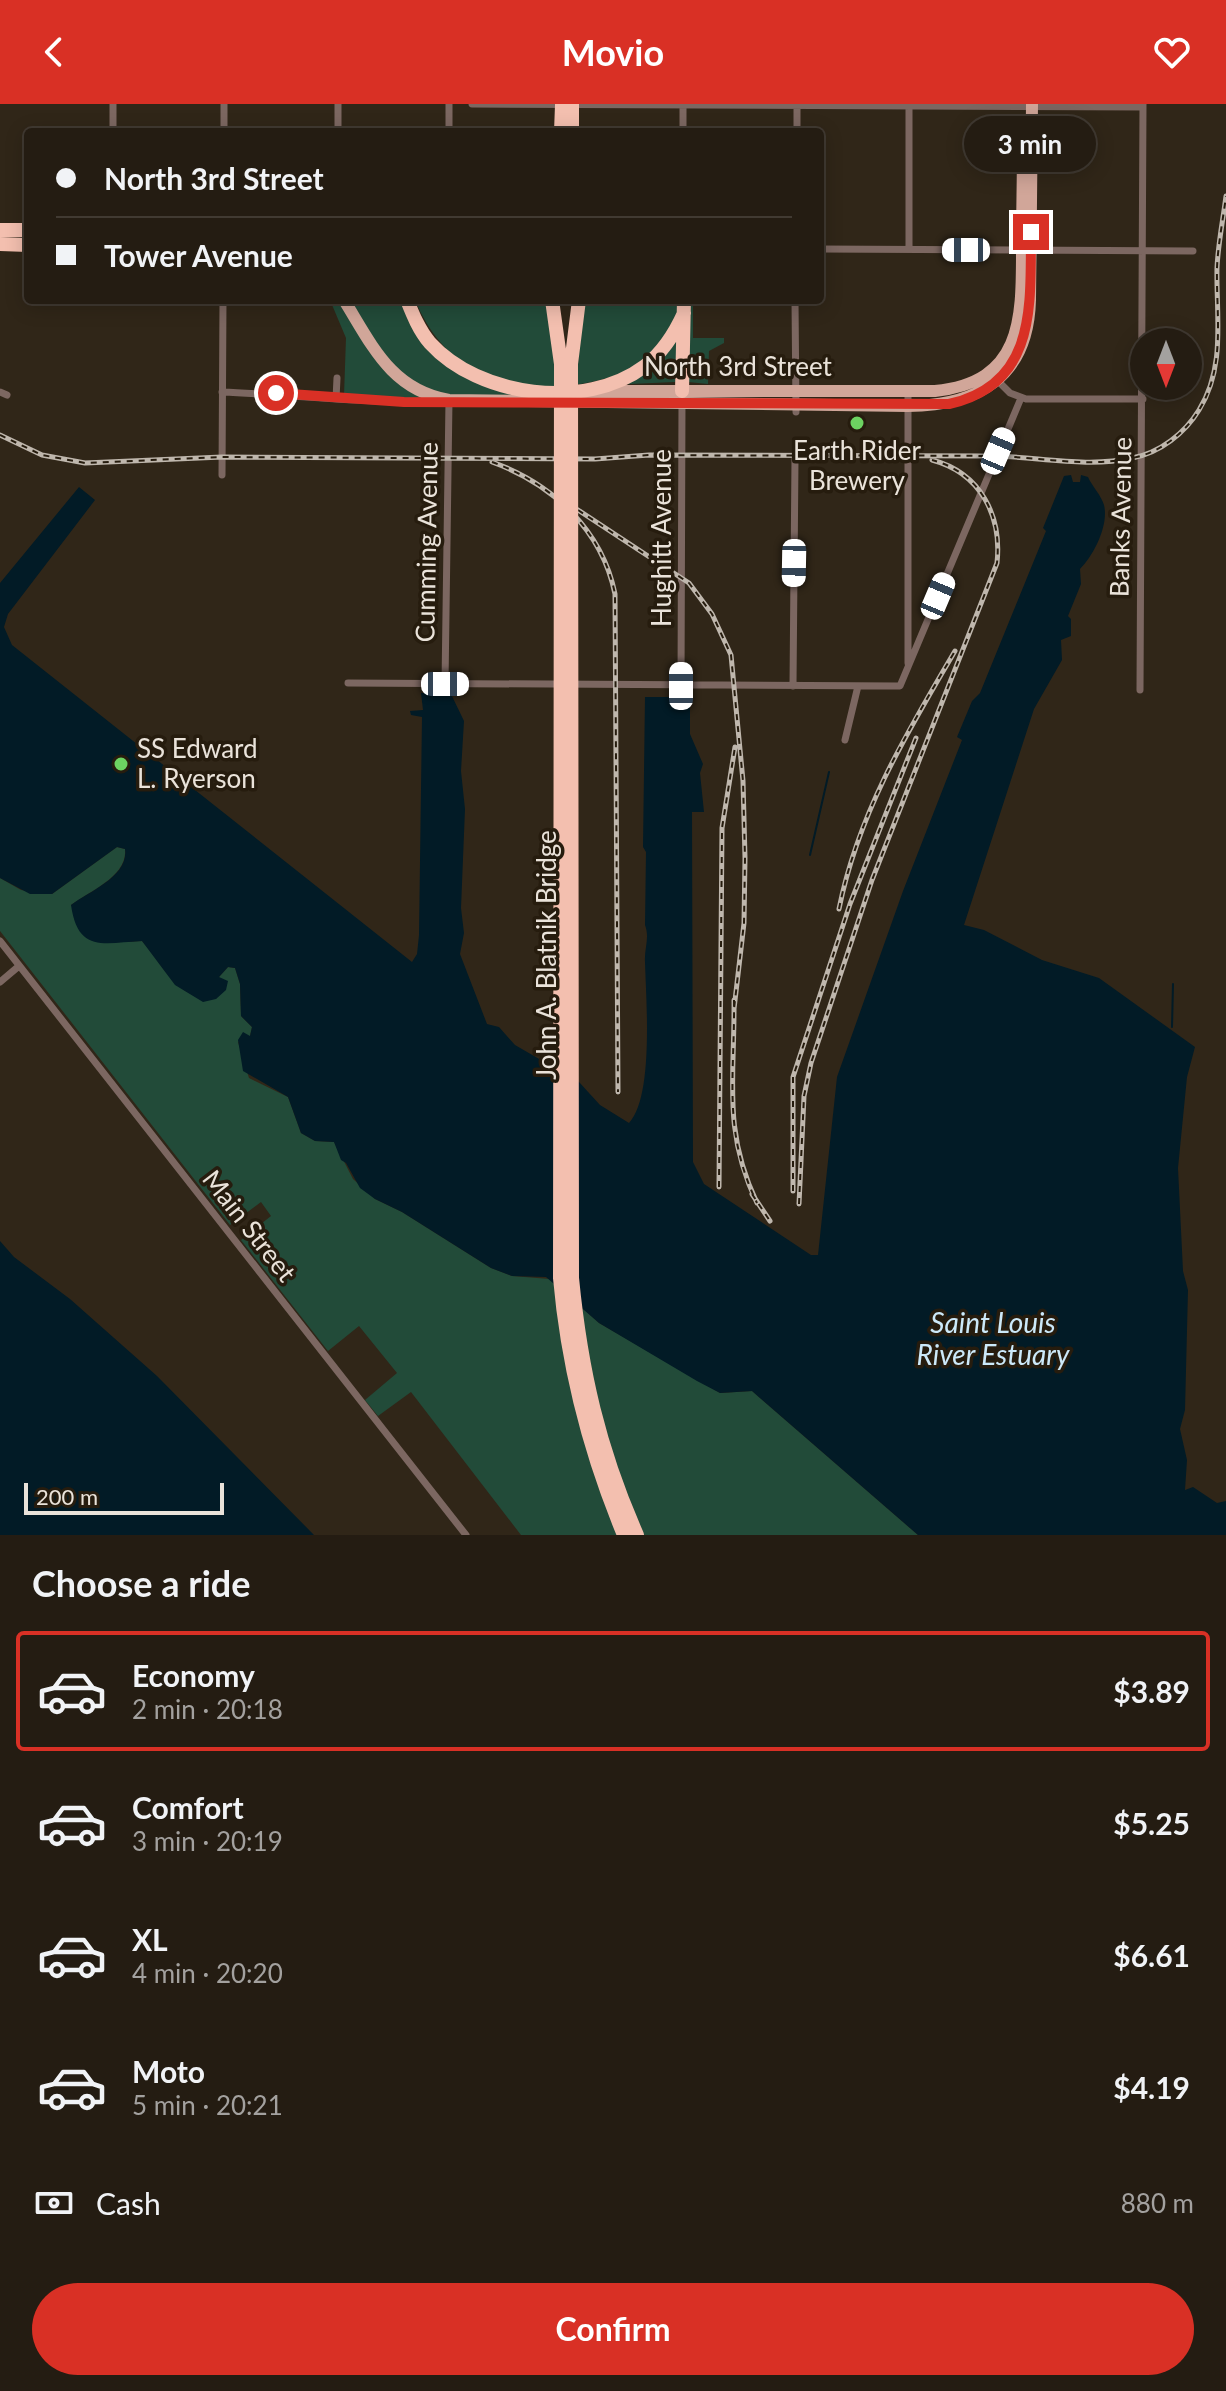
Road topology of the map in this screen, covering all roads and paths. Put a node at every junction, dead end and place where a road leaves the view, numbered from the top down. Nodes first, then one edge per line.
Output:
1 (113, 104) edge
2 (224, 104) edge
3 (338, 104) edge
4 (449, 104) edge
5 (472, 104) edge
6 (562, 105) edge
7 (572, 105) edge
8 (683, 105) edge
9 (1028, 105) edge
10 (626, 106) edge
11 (797, 106) junction
12 (1143, 106) edge
13 (909, 107) junction
14 (113, 128) edge
15 (224, 128) edge
16 (338, 128) edge
17 (449, 128) edge
18 (561, 128) edge
19 (572, 128) edge
20 (683, 128) edge
21 (797, 128) edge
22 (0, 230) edge
23 (24, 230) edge
24 (0, 244) edge
25 (24, 245) edge
26 (824, 249) edge
27 (909, 249) junction
28 (1026, 250) junction
29 (1142, 251) junction
30 (1193, 251) dead end
31 (223, 304) edge
32 (347, 304) edge
33 (412, 304) edge
34 (553, 304) edge
35 (562, 304) edge
36 (571, 304) edge
37 (578, 304) edge
38 (795, 304) edge
39 (684, 306) edge
40 (1143, 328) edge
41 (566, 364) junction
42 (993, 376) junction
43 (337, 378) dead end
44 (908, 390) junction
45 (573, 391) junction
46 (222, 392) junction
47 (682, 398) junction
48 (1021, 398) junction
49 (336, 399) junction
50 (1130, 399) edge
51 (449, 400) junction
52 (1143, 400) edge
53 (796, 402) junction
54 (908, 406) junction
55 (795, 459) dead end
56 (222, 475) dead end
57 (908, 669) junction
58 (348, 683) dead end
59 (445, 684) junction
60 (681, 686) junction
61 (793, 686) junction
62 (858, 686) junction
63 (1140, 690) dead end
64 (845, 740) dead end
65 (0, 941) edge
66 (19, 966) junction
67 (0, 982) edge
68 (466, 1535) edge
69 (624, 1535) edge
70 (637, 1535) edge

1 - 14 street
2 - 15 street
3 - 16 street
4 - 17 street
5 - 6 street
6 - 7 street
6 - 18 highway
7 - 10 street
7 - 19 highway
8 - 10 street
8 - 11 street
8 - 20 street
9 - 12 street
9 - 13 street
9 - 28 main road
11 - 13 street
11 - 21 street
12 - 29 street, Banks Avenue
13 - 27 street
22 - 23 highway
24 - 25 highway
26 - 27 street
27 - 28 street
28 - 29 street
28 - 42 main road
29 - 30 street
29 - 40 street, Banks Avenue
31 - 46 street
32 - 51 main road
33 - 45 highway, North 3rd Street
34 - 41 highway
35 - 41 highway
36 - 41 highway
37 - 41 highway
38 - 53 street
39 - 45 highway
39 - 47 highway
41 - 69 highway, John A. Blatnik Bridge, bridge
41 - 70 highway, John A. Blatnik Bridge, bridge
42 - 44 main road, North 3rd Street
42 - 48 street
42 - 54 main road, North 3rd Street
43 - 49 street
44 - 53 main road, North 3rd Street
44 - 54 street
45 - 47 main road, North 3rd Street
46 - 49 street, North 3rd Street
46 - 56 street
47 - 51 main road, North 3rd Street
47 - 53 main road, North 3rd Street
47 - 60 street, Hughitt Avenue
48 - 50 street
48 - 57 street
49 - 51 street, North 3rd Street
51 - 59 street, Cumming Avenue
52 - 63 street, Banks Avenue
53 - 54 main road, North 3rd Street
54 - 57 street
55 - 61 street
57 - 62 street
58 - 59 street
59 - 60 street
60 - 61 street
61 - 62 street
62 - 64 street
65 - 66 street, Main Street
66 - 67 street
66 - 68 street, Main Street

